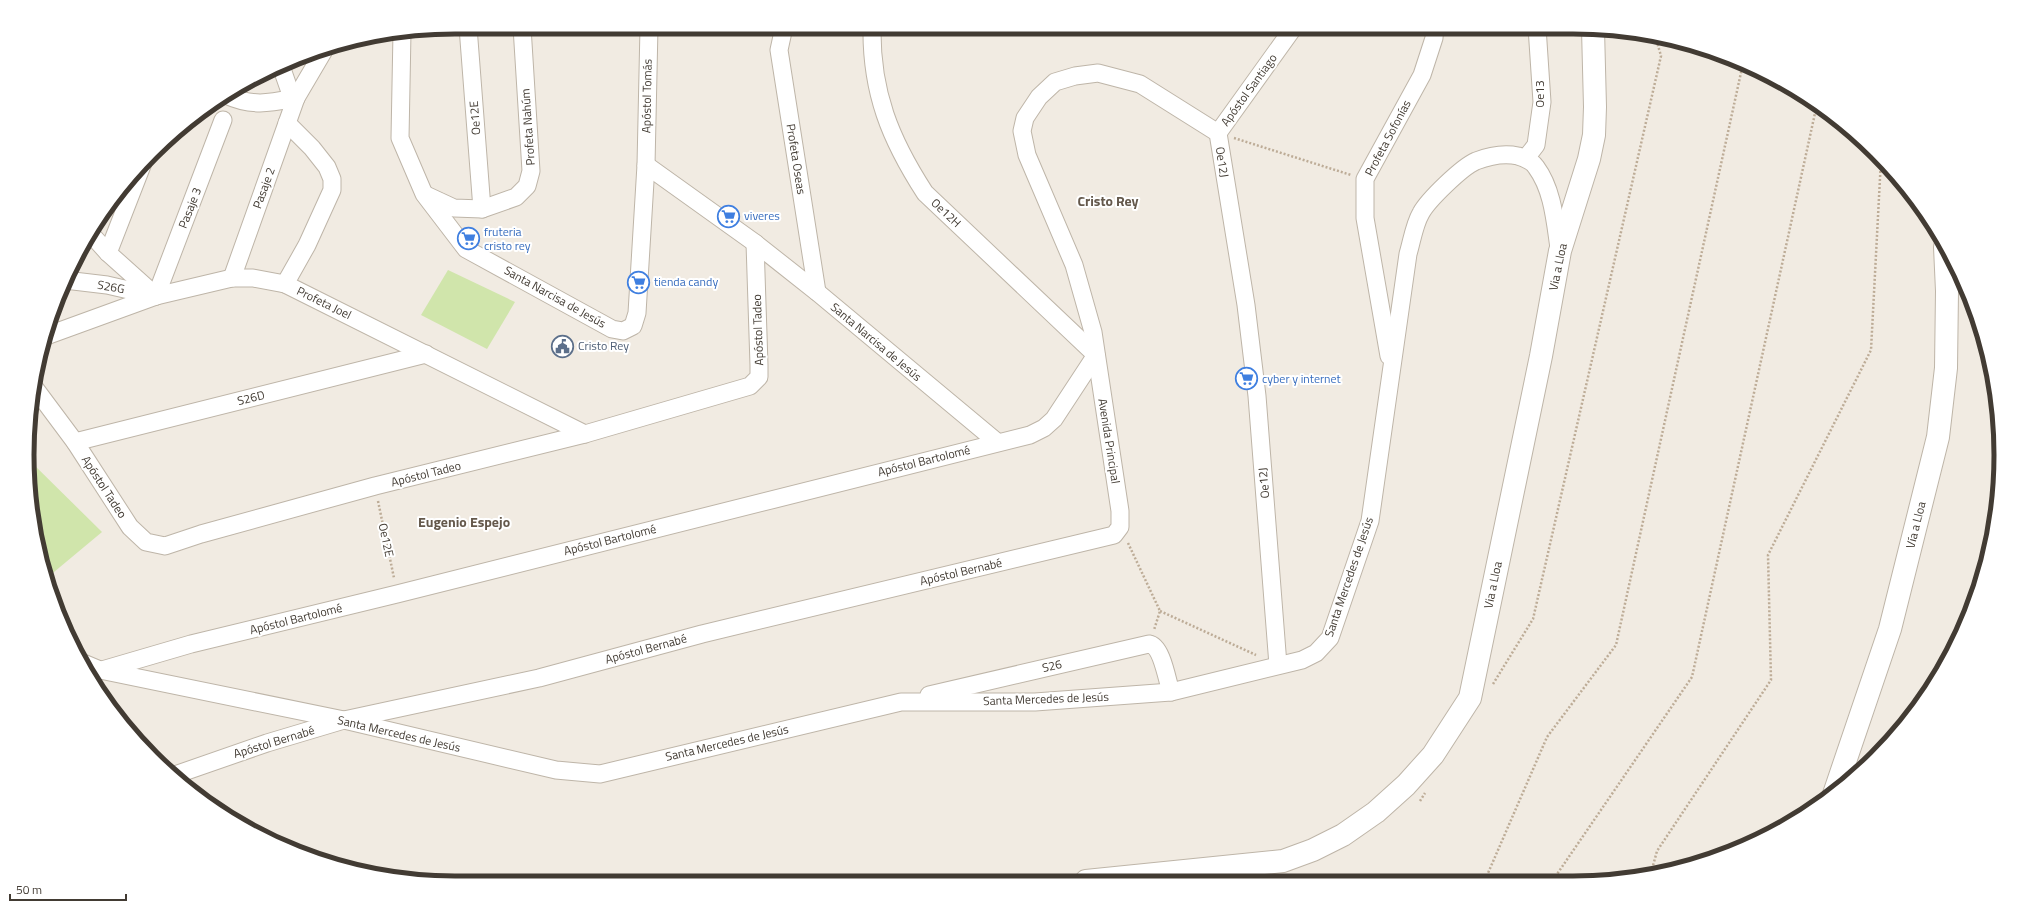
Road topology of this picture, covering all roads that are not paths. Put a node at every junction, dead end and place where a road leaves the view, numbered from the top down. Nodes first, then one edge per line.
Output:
1 (469, 34) edge
2 (522, 34) edge
3 (649, 34) edge
4 (782, 34) edge
5 (872, 34) edge
6 (1289, 34) edge
7 (1434, 34) edge
8 (1537, 34) edge
9 (1594, 35) edge
10 (402, 38) edge
11 (321, 56) edge
12 (282, 71) edge
13 (233, 97) edge
14 (296, 98) junction
15 (223, 120) dead end
16 (287, 124) junction
17 (1218, 133) junction
18 (1526, 158) junction
19 (646, 165) junction
20 (137, 178) edge
21 (424, 194) junction
22 (482, 209) junction
23 (94, 238) edge
24 (755, 243) junction
25 (1560, 252) junction
26 (108, 253) junction
27 (1946, 259) edge
28 (232, 278) junction
29 (72, 281) edge
30 (285, 284) junction
31 (817, 292) junction
32 (156, 296) junction
33 (52, 334) edge
34 (426, 354) junction
35 (1096, 356) junction
36 (1391, 372) junction
37 (39, 394) edge
38 (585, 434) junction
39 (75, 442) junction
40 (997, 442) junction
41 (1120, 528) joint
42 (1278, 665) junction
43 (95, 674) edge
44 (1170, 692) junction
45 (901, 702) junction
46 (344, 720) junction
47 (179, 774) edge
48 (1838, 782) edge
49 (1133, 876) edge

1 - 22 street, Oe12E
2 - 22 street, Profeta Nahúm
3 - 19 street, Apóstol Tomás
4 - 31 street, Profeta Oseas
5 - 35 street, Oe12H
6 - 17 street, Apóstol Santiago
7 - 36 street, Profeta Sofonías
8 - 18 street, Oe13
9 - 25 street, Via a Lloa
10 - 21 street, Santa Narcisa de Jesús
11 - 14 street
12 - 14 street
13 - 14 street
14 - 16 street, Pasaje 2
15 - 32 street, Pasaje 3
16 - 28 street, Pasaje 2
16 - 30 street
17 - 35 street, Oe12J
17 - 42 street, Oe12J
18 - 25 street
18 - 36 street, Santa Mercedes de Jesús
19 - 21 street, Santa Narcisa de Jesús
19 - 24 street, Santa Narcisa de Jesús
20 - 26 street
21 - 22 street, Profeta Nahúm
23 - 26 street
24 - 31 street, Santa Narcisa de Jesús
24 - 38 street, Apóstol Tadeo
25 - 49 street, Via a Lloa
26 - 32 street
27 - 48 street, Vía a Lloa
28 - 30 street, Profeta Joel
28 - 32 street, Profeta Joel
29 - 32 street, S26G
30 - 34 street, Profeta Joel
31 - 40 street, Santa Narcisa de Jesús
32 - 33 street, Profeta Joel
34 - 38 street, Profeta Joel
34 - 39 street, S26D
35 - 40 street, Apóstol Bartolomé
35 - 41 street, Avenida Principal
36 - 42 street, Santa Mercedes de Jesús
37 - 39 street, Apóstol Tadeo
38 - 39 street, Apóstol Tadeo
40 - 43 street, Apóstol Bartolomé
41 - 46 street, Apóstol Bernabé
42 - 44 street, Santa Mercedes de Jesús
43 - 46 street, Santa Mercedes de Jesús
44 - 45 street, Santa Mercedes de Jesús
44 - 45 street, S26
45 - 46 street, Santa Mercedes de Jesús
46 - 47 street, Apóstol Bernabé

